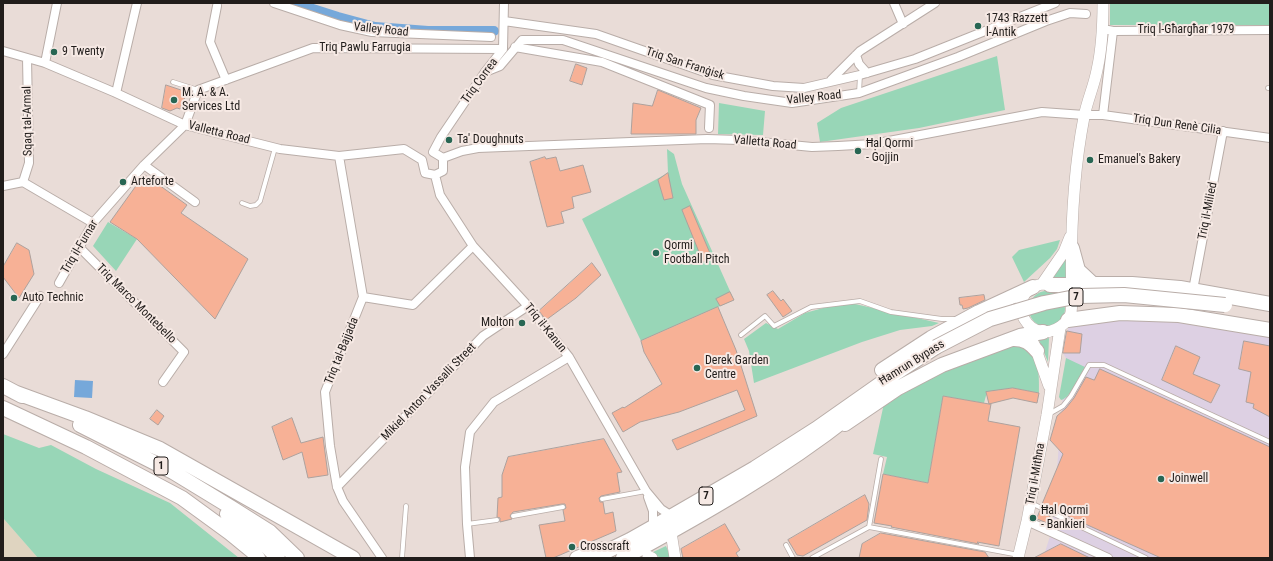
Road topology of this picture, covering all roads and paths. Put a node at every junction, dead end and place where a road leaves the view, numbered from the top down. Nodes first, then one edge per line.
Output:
1 (57, 3) edge
2 (137, 3) edge
3 (274, 3) edge
4 (504, 3) edge
5 (894, 3) edge
6 (936, 3) edge
7 (1055, 3) edge
8 (1103, 3) edge
9 (217, 6) dead end
10 (1086, 14) dead end
11 (504, 21) junction
12 (903, 24) junction
13 (1108, 30) junction
14 (1270, 30) edge
15 (491, 36) dead end
16 (515, 48) junction
17 (503, 49) junction
18 (3, 51) edge
19 (856, 55) junction
20 (27, 58) junction
21 (45, 63) junction
22 (485, 72) junction
23 (863, 74) junction
24 (226, 80) junction
25 (831, 81) junction
26 (173, 82) dead end
27 (198, 90) junction
28 (859, 92) junction
29 (116, 93) junction
30 (1084, 115) junction
31 (1103, 115) junction
32 (185, 125) junction
33 (709, 128) dead end
34 (1223, 131) junction
35 (1270, 138) edge
36 (275, 148) junction
37 (433, 152) junction
38 (339, 156) junction
39 (444, 158) junction
40 (422, 160) junction
41 (144, 165) junction
42 (435, 174) junction
43 (23, 182) junction
44 (3, 186) edge
45 (195, 202) dead end
46 (242, 203) dead end
47 (93, 223) junction
48 (1071, 234) junction
49 (473, 246) junction
50 (79, 248) junction
51 (1072, 248) junction
52 (59, 283) dead end
53 (1093, 284) junction
54 (1042, 285) junction
55 (1071, 285) junction
56 (1193, 290) junction
57 (40, 296) dead end
58 (363, 297) junction
59 (1270, 304) edge
60 (1072, 305) junction
61 (528, 306) junction
62 (1225, 309) junction
63 (1270, 314) edge
64 (1270, 321) edge
65 (960, 322) junction
66 (1064, 324) junction
67 (1270, 330) edge
68 (1036, 333) junction
69 (741, 335) dead end
70 (1010, 340) junction
71 (1038, 351) junction
72 (3, 354) edge
73 (569, 357) junction
74 (163, 382) dead end
75 (1050, 388) junction
76 (9, 389) edge
77 (3, 408) edge
78 (1047, 415) junction
79 (818, 434) junction
80 (1270, 442) edge
81 (86, 448) junction
82 (881, 459) dead end
83 (337, 487) junction
84 (646, 491) junction
85 (602, 500) dead end
86 (1031, 503) junction
87 (406, 506) dead end
88 (563, 507) dead end
89 (513, 516) dead end
90 (672, 516) junction
91 (497, 520) dead end
92 (1027, 522) junction
93 (467, 524) junction
94 (653, 527) junction
95 (870, 527) junction
96 (671, 532) junction
97 (630, 540) junction
98 (786, 545) dead end
99 (1018, 557) edge
100 (258, 558) edge
101 (278, 558) edge
102 (297, 558) edge
103 (353, 558) edge
104 (382, 558) edge
105 (402, 558) edge
106 (470, 558) edge
107 (577, 558) edge
108 (593, 558) edge
109 (624, 558) edge
110 (675, 558) edge
111 (793, 558) edge
112 (812, 558) edge
113 (1108, 558) edge
114 (1146, 558) edge

1 - 21 street
2 - 29 street
3 - 15 street, Valley Road
4 - 11 street, Triq Correa
5 - 12 street
6 - 12 street
7 - 23 street, Valley Road
8 - 13 main road
9 - 24 street
10 - 28 street, Valley Road
11 - 17 street, Triq Correa
11 - 25 street, Triq San Franġisk
12 - 19 street
13 - 14 street, Triq l-Għargħar 1979
13 - 30 main road
13 - 31 street
16 - 22 street, Valley Road
16 - 28 street, Valley Road
16 - 33 street
17 - 22 street, Triq Correa
17 - 24 street, Triq Pawlu Farrugia
18 - 20 street, Valletta Road
19 - 23 street
19 - 25 street
20 - 21 street, Valletta Road
20 - 43 street, Sqaq tal-Armal
21 - 29 street, Valletta Road
22 - 37 street, Triq Correa
23 - 25 street, Valley Road
23 - 28 lane
24 - 27 street, Triq Pawlu Farrugia
26 - 27 lane
27 - 32 street
29 - 32 street, Valletta Road
30 - 31 street, Triq Dun Renè Cilia
30 - 39 street, Valletta Road
30 - 48 main road
31 - 34 street, Triq Dun Renè Cilia
32 - 36 street, Valletta Road
32 - 41 street, Triq il-Furnar
34 - 35 street, Triq Dun Renè Cilia
34 - 56 street, Triq il-Milied
36 - 38 street, Valletta Road
36 - 46 lane
37 - 39 street
37 - 40 street
38 - 40 street, Valletta Road
38 - 58 street
39 - 42 street
40 - 42 street, Valletta Road
41 - 45 street
41 - 47 street, Triq il-Furnar
42 - 49 street, Triq il-Kanun
43 - 44 street
43 - 47 street
47 - 50 street, Triq il-Furnar
48 - 51 main road
48 - 54 main road
49 - 58 street
49 - 61 street, Triq il-Kanun
50 - 52 street, Triq il-Furnar
50 - 74 street, Triq Marco Montebello
51 - 53 highway
51 - 55 main road
53 - 55 highway
53 - 56 highway
54 - 55 highway
54 - 60 main road
54 - 65 highway
54 - 68 main road, Triq il-Mitħna
55 - 60 main road
56 - 59 highway
57 - 72 street
58 - 83 street, Triq tal-Bajjada
60 - 66 main road
61 - 73 street, Triq il-Kanun
61 - 83 street, Mikiel Anton Vassalli Street
62 - 63 highway, Ħamrun Bypass / 7
62 - 64 highway, Ħamrun Bypass / 7
62 - 79 highway, Ħamrun Bypass / 7
65 - 69 lane
65 - 79 highway
66 - 67 highway
66 - 68 main road
66 - 75 main road, Triq il-Mitħna
68 - 70 highway
68 - 71 main road, Triq il-Mitħna
70 - 71 highway
70 - 79 highway
71 - 75 main road, Triq il-Mitħna
73 - 84 street, Triq il-Kanun
73 - 93 street
75 - 78 main road, Triq il-Mitħna
76 - 102 highway, 1
76 - 103 highway
77 - 81 highway, 1
78 - 80 lane
78 - 86 main road, Triq il-Mitħna
79 - 90 highway, Ħamrun Bypass / 7
79 - 96 highway, Ħamrun Bypass / 7
81 - 100 highway, 1
81 - 101 highway
82 - 95 lane
83 - 104 street, Triq tal-Bajjada
84 - 85 lane
84 - 90 street, Triq il-Kanun
84 - 94 street, Triq il-Kanun
86 - 92 main road, Triq il-Mitħna
86 - 114 lane
87 - 105 lane
88 - 89 lane
90 - 94 highway, Ħamrun Bypass / 7
91 - 93 lane
92 - 99 main road, Triq il-Mitħna
92 - 113 street
93 - 106 street
94 - 97 highway, Ħamrun Bypass / 7
95 - 99 lane
95 - 112 lane
96 - 109 highway, Ħamrun Bypass / 7
96 - 110 main road
97 - 107 highway
97 - 108 highway, Ħamrun Bypass / 7
98 - 111 lane

